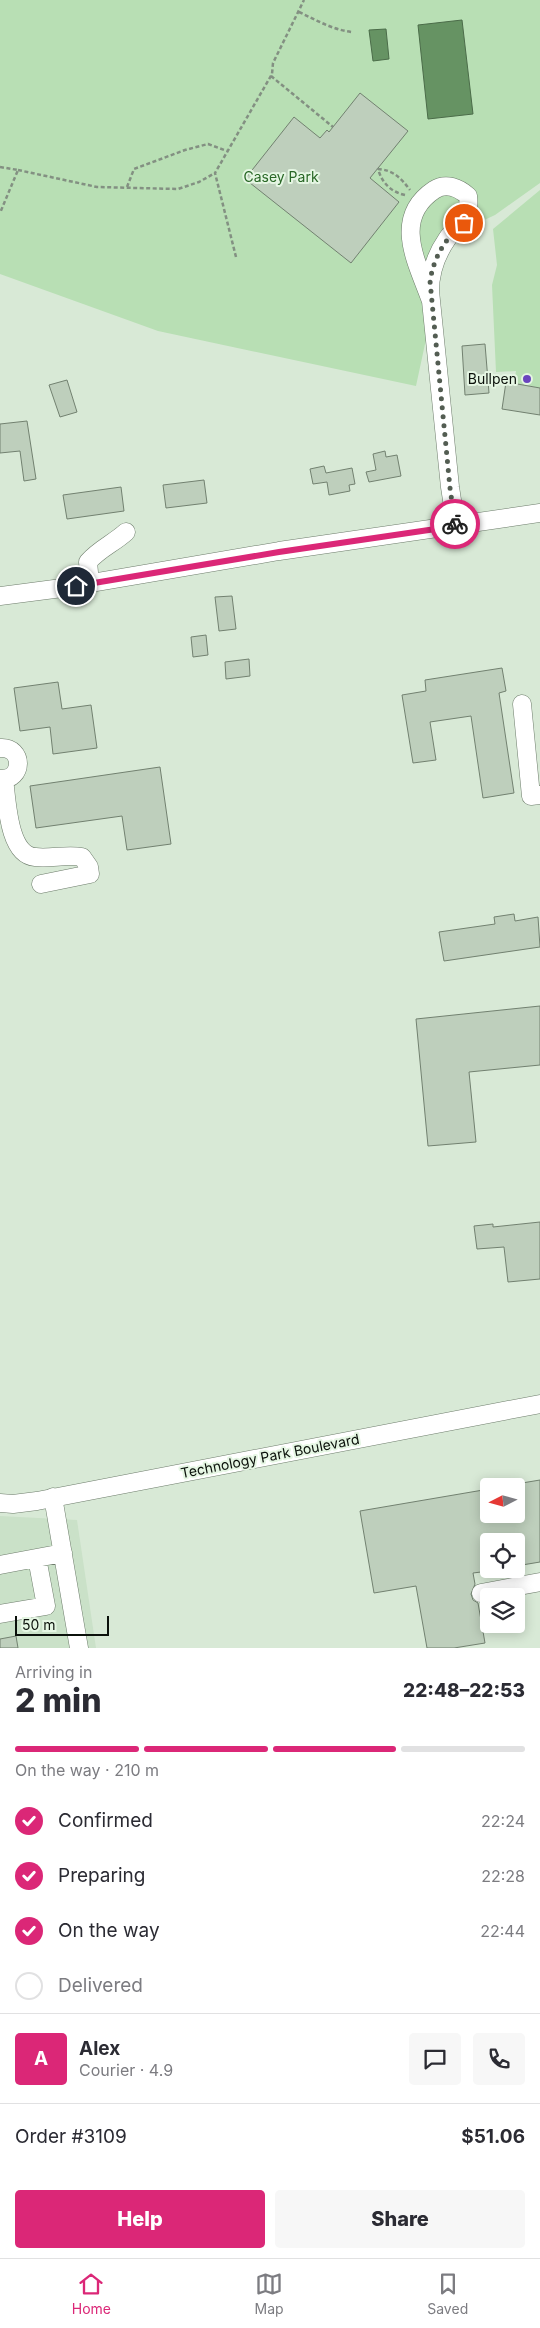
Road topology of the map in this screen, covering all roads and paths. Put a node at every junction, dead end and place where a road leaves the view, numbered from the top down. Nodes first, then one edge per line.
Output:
1 (304, 0) edge
2 (299, 12) junction
3 (352, 32) dead end
4 (271, 76) junction
5 (333, 127) dead end
6 (227, 151) junction
7 (0, 167) edge
8 (18, 170) junction
9 (215, 173) junction
10 (127, 187) junction
11 (410, 190) dead end
12 (406, 195) dead end
13 (0, 213) edge
14 (236, 257) dead end
15 (431, 301) junction
16 (540, 513) edge
17 (456, 526) junction
18 (126, 532) dead end
19 (90, 583) junction
20 (0, 596) edge
21 (522, 704) dead end
22 (0, 748) edge
23 (2, 779) edge
24 (540, 795) edge
25 (41, 884) dead end
26 (540, 1404) edge
27 (53, 1497) junction
28 (0, 1503) edge
29 (63, 1553) junction
30 (37, 1558) junction
31 (0, 1565) edge
32 (540, 1582) edge
33 (508, 1588) edge
34 (0, 1614) edge
35 (78, 1648) edge

1 - 2 path
2 - 3 path
2 - 4 path
4 - 5 path
4 - 6 path
6 - 9 path
6 - 10 path
7 - 8 path
8 - 10 path
8 - 13 path
9 - 10 path
9 - 14 path
11 - 12 path
15 - 15 street
15 - 17 street
16 - 17 street
17 - 19 street
18 - 19 street
19 - 20 street
21 - 24 street
22 - 23 street
23 - 25 street
26 - 27 street, Technology Park Boulevard
27 - 28 street, Technology Park Boulevard
27 - 29 street
29 - 30 street
29 - 35 street
30 - 31 street
30 - 34 street
32 - 33 street

